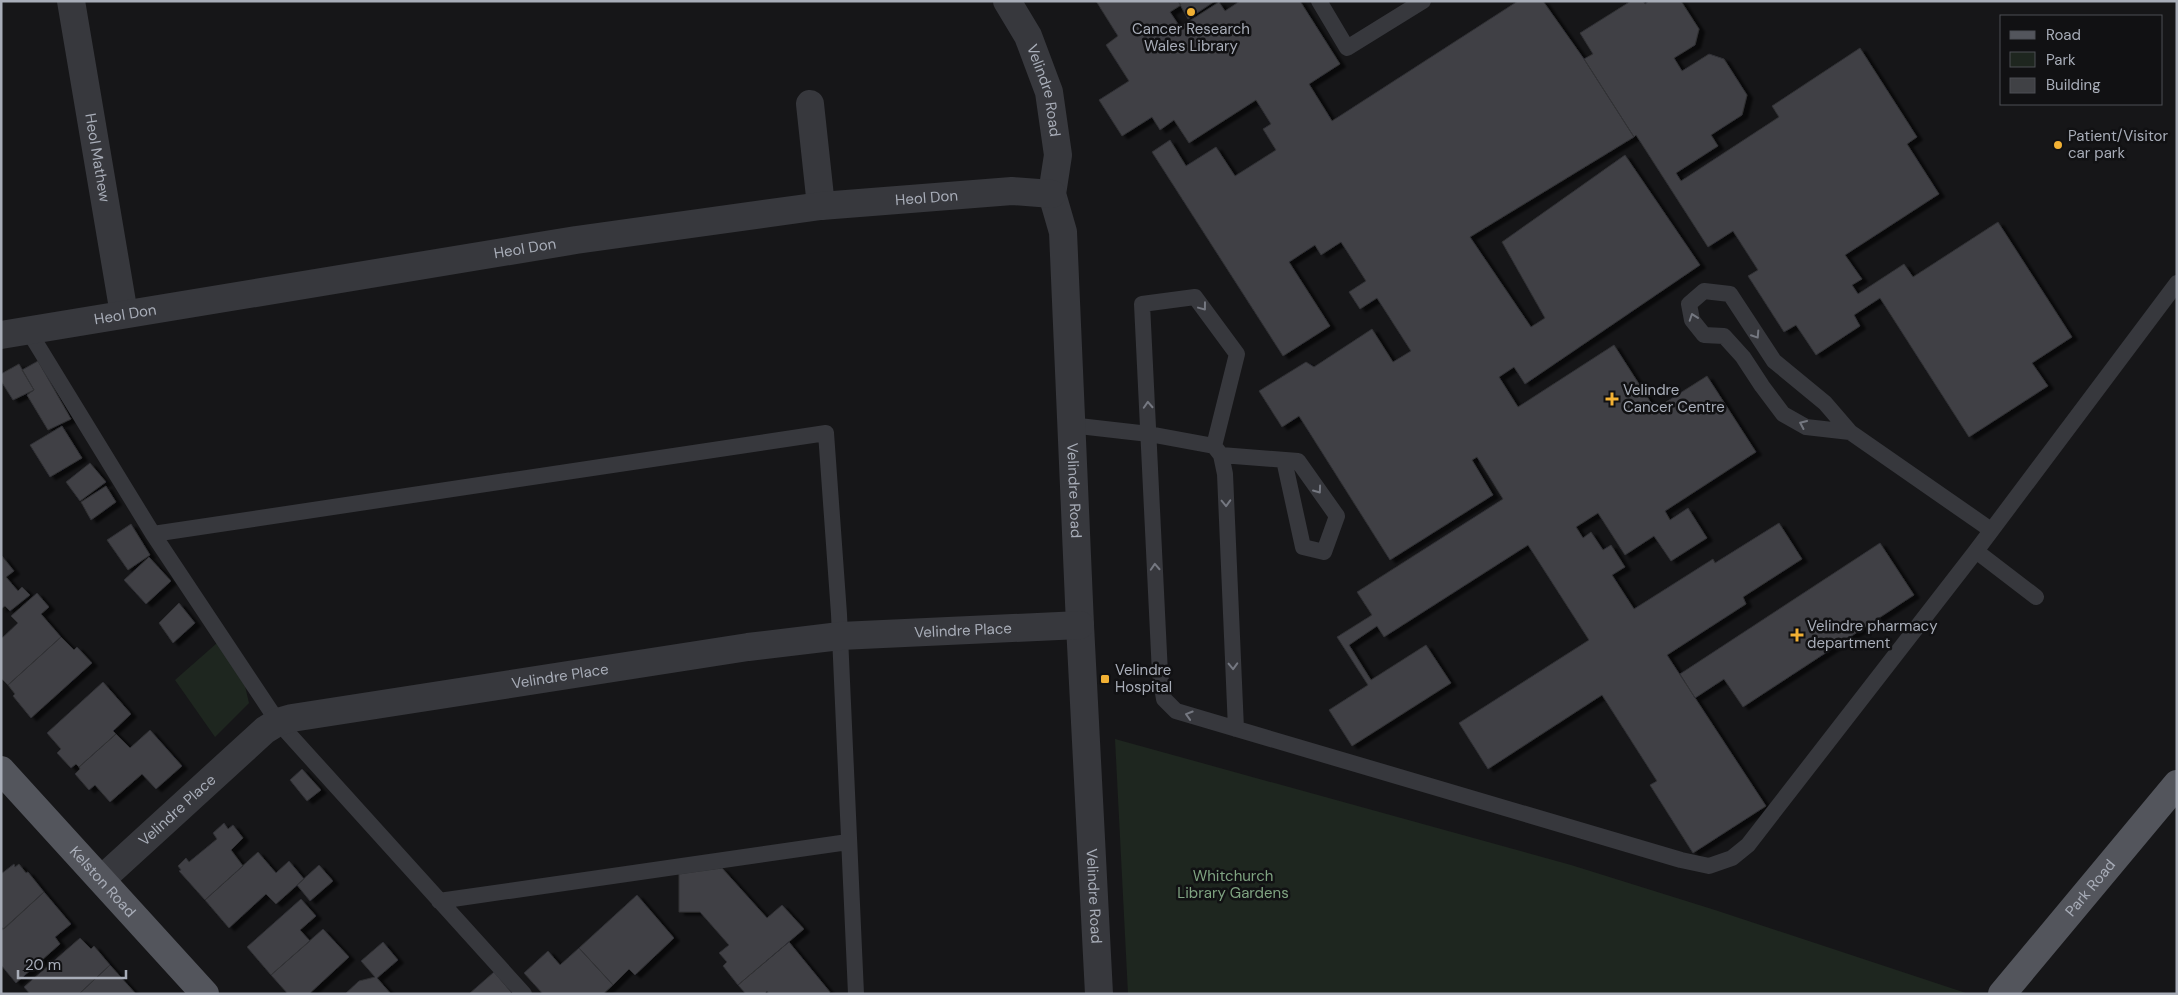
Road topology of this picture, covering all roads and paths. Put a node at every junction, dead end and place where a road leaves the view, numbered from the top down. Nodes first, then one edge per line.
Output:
1 (72, 1) edge
2 (1007, 1) edge
3 (1319, 1) edge
4 (1424, 1) edge
5 (810, 104) dead end
6 (1052, 194) junction
7 (821, 206) junction
8 (2177, 283) edge
9 (124, 314) junction
10 (28, 330) junction
11 (1, 335) edge
12 (1070, 426) junction
13 (1850, 432) junction
14 (1149, 434) junction
15 (1218, 451) junction
16 (1284, 460) junction
17 (1991, 530) junction
18 (153, 534) junction
19 (1976, 551) junction
20 (2036, 597) dead end
21 (1080, 625) junction
22 (840, 636) junction
23 (278, 722) junction
24 (1236, 729) junction
25 (1, 770) edge
26 (2177, 784) edge
27 (848, 842) junction
28 (102, 879) junction
29 (439, 901) junction
30 (205, 994) edge
31 (524, 994) edge
32 (856, 994) edge
33 (1099, 994) edge
34 (2002, 994) edge

1 - 9 street, Heol Mathew
2 - 6 street, Velindre Road
3 - 4 lane
5 - 7 street
6 - 7 street, Heol Don
6 - 12 street, Velindre Road
7 - 9 street, Heol Don
8 - 17 lane
9 - 10 street, Heol Don
10 - 11 street, Heol Don
10 - 18 lane
12 - 14 lane
12 - 21 street, Velindre Road
13 -> 13 lane
13 - 17 lane
14 - 15 lane
14 -> 15 lane
24 -> 14 lane
15 - 16 lane
15 -> 24 lane
16 -> 16 lane
17 - 19 lane
18 - 22 lane
18 - 23 lane
19 - 20 lane
19 - 24 lane
21 - 22 street, Velindre Place
21 - 33 street, Velindre Road
22 - 23 street, Velindre Place
22 - 27 lane
23 - 28 street, Velindre Place
23 - 29 lane
25 - 28 main road, Kelston Road
26 - 34 main road, Park Road
27 - 29 lane
27 - 32 lane
28 - 30 main road, Kelston Road
29 - 31 lane

